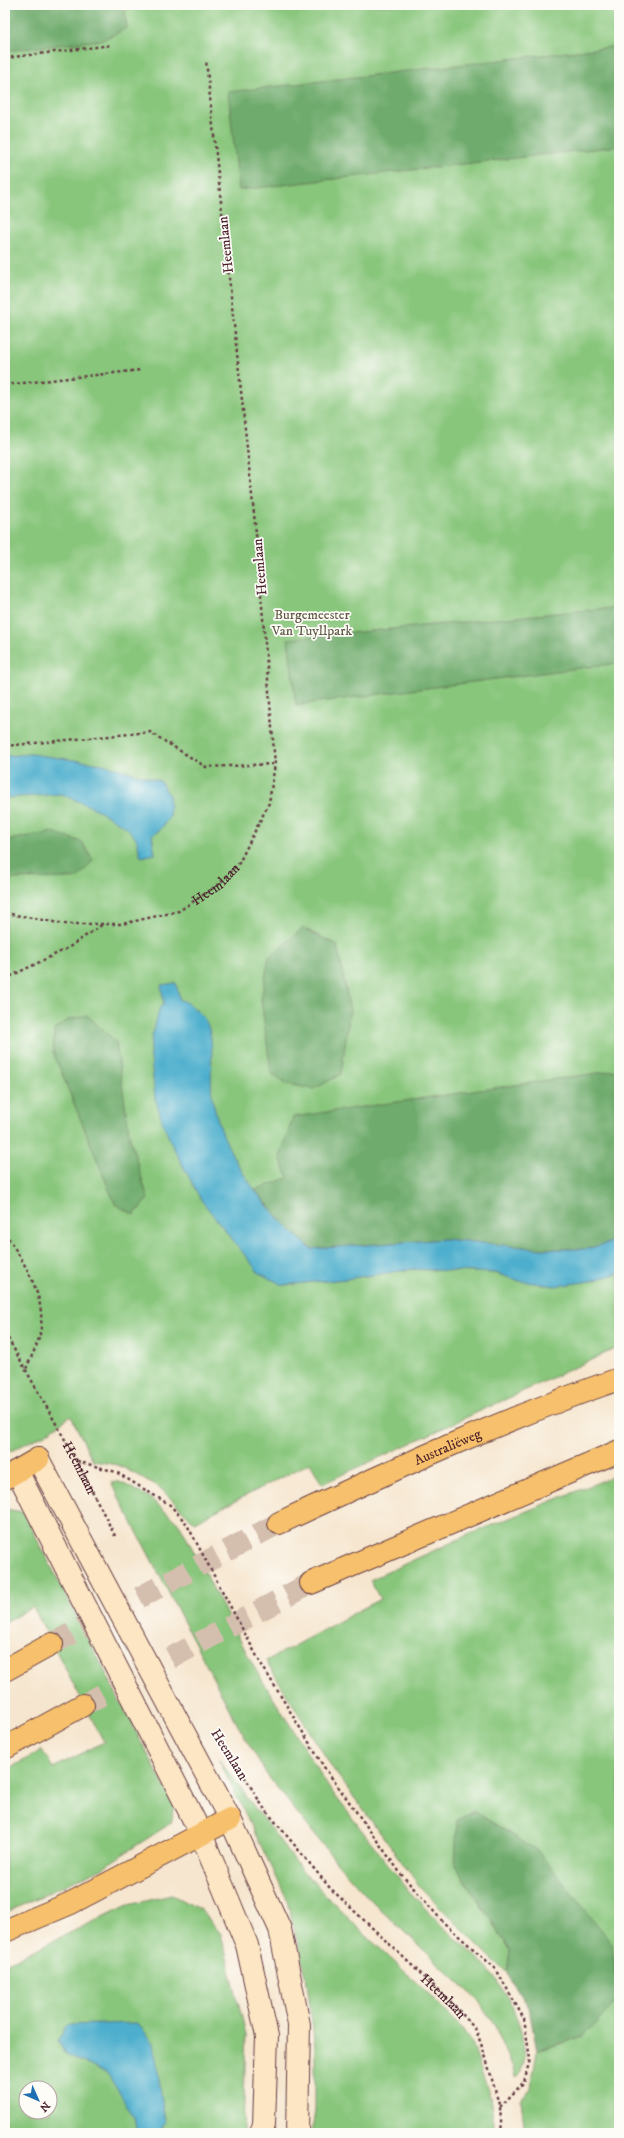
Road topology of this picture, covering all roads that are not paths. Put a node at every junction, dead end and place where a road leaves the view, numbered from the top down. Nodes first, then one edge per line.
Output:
1 (619, 1379) edge
2 (619, 1451) edge
3 (38, 1459) joint
4 (11, 1475) edge
5 (279, 1523) tunnel mouth
6 (311, 1583) tunnel mouth
7 (52, 1644) tunnel mouth
8 (5, 1670) edge
9 (83, 1705) tunnel mouth
10 (5, 1748) edge
11 (230, 1819) junction
12 (201, 1834) junction
13 (5, 1931) edge
14 (261, 2133) edge
15 (297, 2133) edge

1 - 5 main road, Australiëweg
2 - 6 main road
3 - 4 main road
3 - 11 street, Heemlaan
4 - 12 street
7 - 8 main road
9 - 10 main road
11 - 12 main road
11 - 15 street, Heemlaan
12 - 13 main road
12 - 14 street

